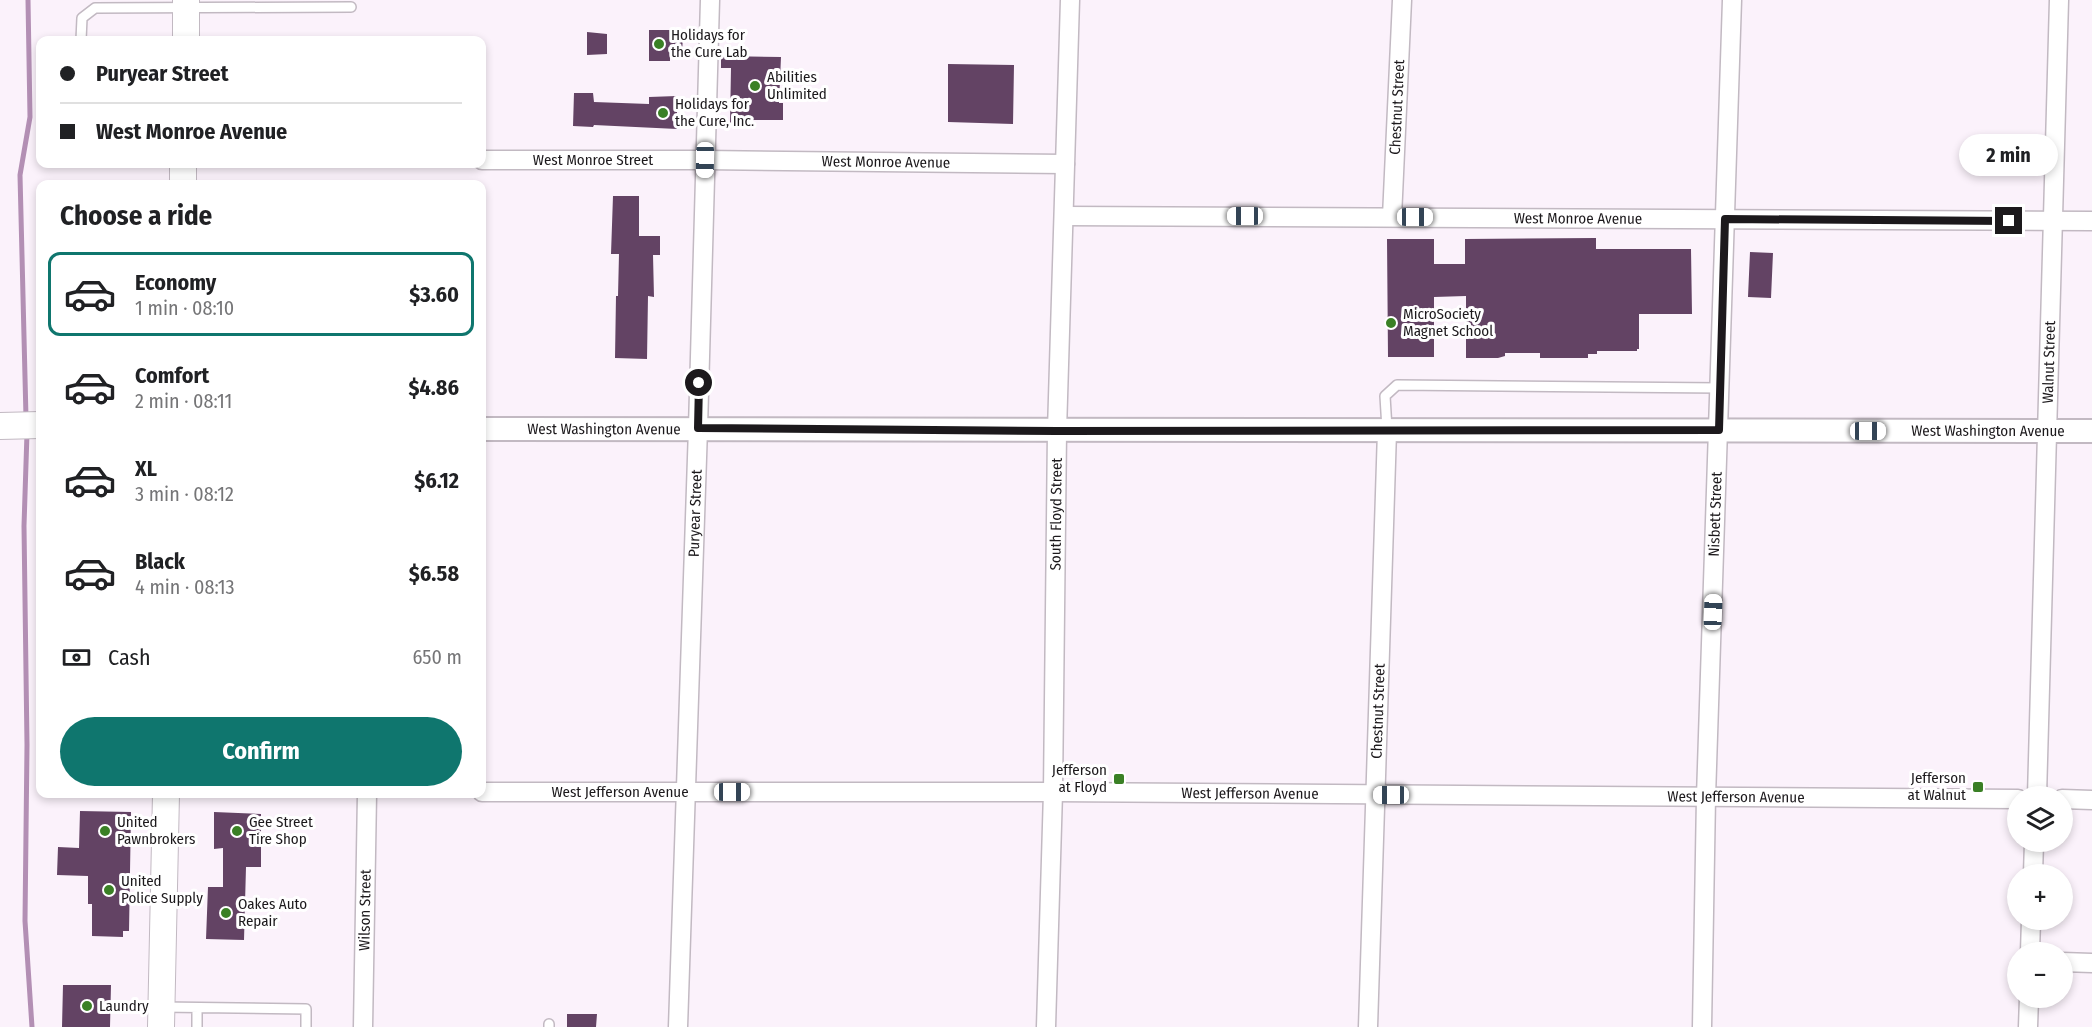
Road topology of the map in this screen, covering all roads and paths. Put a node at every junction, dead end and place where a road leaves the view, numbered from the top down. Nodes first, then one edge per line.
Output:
1 (710, 0) edge
2 (1070, 0) edge
3 (1402, 0) edge
4 (1732, 0) edge
5 (2059, 0) edge
6 (186, 4) edge
7 (236, 4) edge
8 (351, 7) dead end
9 (81, 36) edge
10 (186, 36) edge
11 (486, 160) edge
12 (705, 160) junction
13 (1065, 164) junction
14 (1064, 216) junction
15 (1392, 217) junction
16 (1725, 219) junction
17 (2054, 221) junction
18 (2092, 221) edge
19 (1720, 388) junction
20 (36, 425) edge
21 (0, 426) edge
22 (698, 428) junction
23 (486, 429) edge
24 (1719, 430) junction
25 (1057, 431) junction
26 (1387, 431) junction
27 (2092, 431) edge
28 (2046, 432) junction
29 (2037, 786) edge
30 (486, 792) edge
31 (687, 792) junction
32 (1053, 792) junction
33 (1375, 795) junction
34 (1706, 797) junction
35 (166, 798) edge
36 (367, 798) edge
37 (2007, 799) edge
38 (2073, 799) edge
39 (2092, 800) edge
40 (2073, 962) edge
41 (2092, 963) edge
42 (197, 1008) junction
43 (2028, 1008) edge
44 (160, 1017) edge
45 (197, 1027) edge
46 (306, 1027) edge
47 (363, 1027) edge
48 (678, 1027) edge
49 (1046, 1027) edge
50 (1368, 1027) edge
51 (1702, 1027) edge
52 (2028, 1027) edge

1 - 12 street, Puryear Street
2 - 13 street, South Floyd Street
3 - 15 street, Chestnut Street
4 - 16 street, Nisbett Street
5 - 17 street, Walnut Street
6 - 7 lane
6 - 9 lane
6 - 10 main road
7 - 8 lane
11 - 12 street, West Monroe Street
12 - 13 street, West Monroe Avenue
12 - 22 street, Puryear Street
13 - 14 street, South Floyd Street
14 - 15 street, West Monroe Avenue
14 - 25 street, South Floyd Street
15 - 16 street, West Monroe Avenue
16 - 17 street, West Monroe Avenue
16 - 19 street, Nisbett Street
17 - 18 street, West Monroe Avenue
17 - 28 street, Walnut Street
19 - 24 street, Nisbett Street
19 - 26 lane
20 - 21 main road
22 - 23 street, West Washington Avenue
22 - 25 street, West Washington Avenue
22 - 31 street, Puryear Street
24 - 26 street, West Washington Avenue
24 - 28 street, West Washington Avenue
24 - 34 street, Nisbett Street
25 - 26 street, West Washington Avenue
25 - 32 street, South Floyd Street
26 - 33 street, Chestnut Street
27 - 28 street, West Washington Avenue
28 - 29 street, Walnut Street
30 - 31 street, West Jefferson Avenue
31 - 32 street, West Jefferson Avenue
31 - 48 street, Puryear Street
32 - 33 street, West Jefferson Avenue
32 - 49 street, South Floyd Street
33 - 34 street, West Jefferson Avenue
33 - 50 street, Chestnut Street
34 - 37 street, West Jefferson Avenue
34 - 51 street, Nisbett Street
35 - 44 main road
36 - 47 street, Wilson Street
38 - 39 street
40 - 41 street
42 - 44 lane
42 - 45 lane
42 - 46 lane
43 - 52 street

